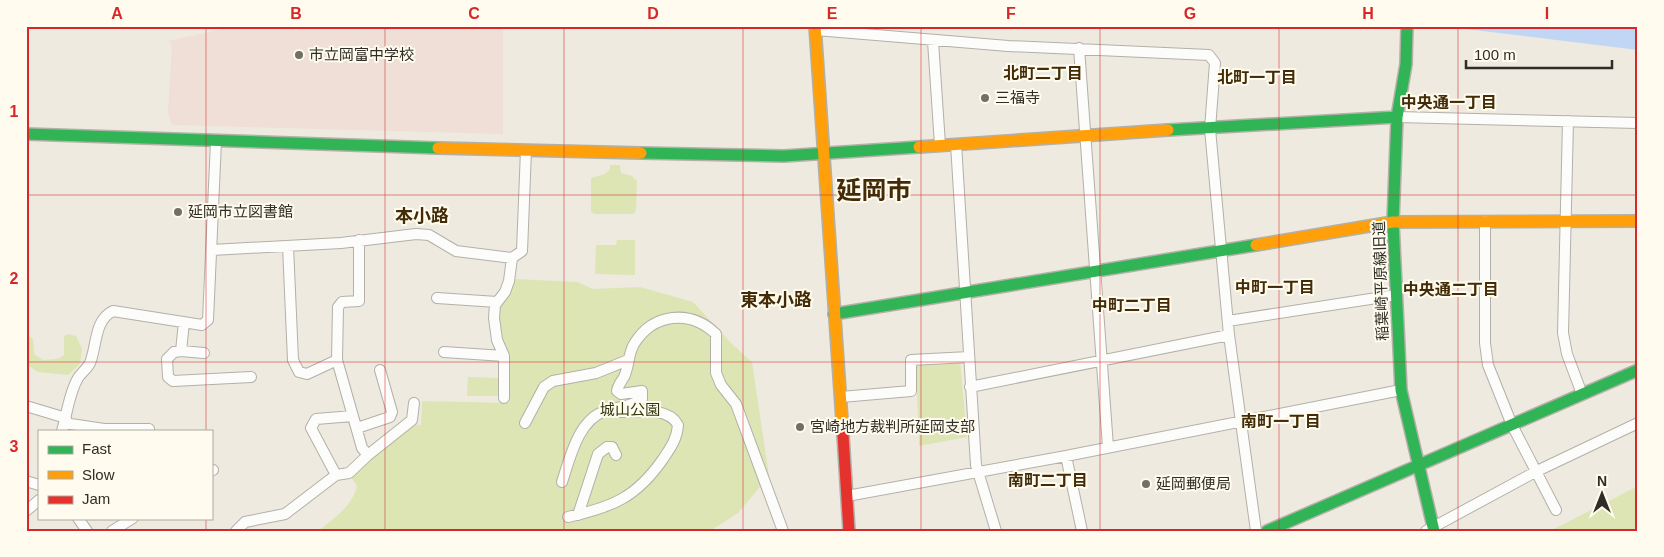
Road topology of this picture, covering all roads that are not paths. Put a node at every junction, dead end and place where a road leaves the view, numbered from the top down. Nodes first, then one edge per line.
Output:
1 (1407, 26) edge
2 (815, 28) edge
3 (933, 41) junction
4 (1079, 48) junction
5 (1398, 117) junction
6 (1568, 121) junction
7 (1638, 123) edge
8 (1210, 129) junction
9 (26, 134) edge
10 (1086, 135) junction
11 (216, 141) junction
12 (956, 144) junction
13 (940, 145) junction
14 (526, 150) junction
15 (824, 154) junction
16 (1485, 220) junction
17 (1565, 221) junction
18 (1393, 222) junction
19 (1638, 222) edge
20 (359, 240) junction
21 (288, 246) junction
22 (1221, 249) junction
23 (212, 250) junction
24 (512, 258) junction
25 (1096, 271) junction
26 (965, 293) junction
27 (1396, 295) junction
28 (437, 298) dead end
29 (497, 302) junction
30 (834, 314) junction
31 (1228, 321) junction
32 (184, 322) junction
33 (1229, 336) junction
34 (181, 351) junction
35 (444, 352) dead end
36 (204, 353) dead end
37 (504, 356) junction
38 (969, 357) junction
39 (337, 360) junction
40 (628, 360) junction
41 (1103, 361) junction
42 (380, 370) dead end
43 (1638, 370) edge
44 (251, 377) dead end
45 (970, 387) junction
46 (1401, 390) junction
47 (1582, 394) junction
48 (841, 396) junction
49 (504, 398) dead end
50 (414, 403) dead end
51 (26, 406) edge
52 (597, 414) junction
53 (353, 416) junction
54 (1242, 422) junction
55 (1638, 422) edge
56 (525, 423) dead end
57 (64, 424) edge
58 (1512, 424) junction
59 (356, 428) junction
60 (149, 429) dead end
61 (1108, 447) junction
62 (368, 455) junction
63 (616, 455) dead end
64 (1066, 456) junction
65 (1420, 465) junction
66 (1537, 471) junction
67 (978, 472) junction
68 (336, 475) junction
69 (26, 481) edge
70 (562, 482) dead end
71 (38, 485) edge
72 (847, 496) junction
73 (38, 501) edge
74 (1556, 510) dead end
75 (26, 511) edge
76 (79, 520) edge
77 (130, 520) edge
78 (1431, 530) edge
79 (87, 531) edge
80 (112, 531) edge
81 (236, 531) edge
82 (783, 531) edge
83 (849, 531) edge
84 (996, 531) edge
85 (1082, 531) edge
86 (1256, 531) edge
87 (1267, 531) edge

1 - 5 street, 稲葉崎平原線旧道
2 - 3 street
2 - 15 street
3 - 4 street
3 - 13 street
4 - 8 street
4 - 10 street
5 - 6 street
5 - 8 street
5 - 18 street, 稲葉崎平原線旧道
6 - 7 street
6 - 17 street
8 - 10 street
8 - 22 street
9 - 11 street
10 - 12 street
10 - 25 street
11 - 14 street
11 - 23 street
12 - 13 street
12 - 26 street
13 - 15 street
14 - 15 street
14 - 24 street
15 - 30 street
16 - 17 street
16 - 18 street
16 - 58 street
17 - 19 street
17 - 47 street
18 - 22 street
18 - 27 street, 稲葉崎平原線旧道
20 - 21 street
20 - 24 street
20 - 39 street
21 - 23 street
21 - 39 street
22 - 25 street
22 - 31 street
23 - 32 street
24 - 29 street
25 - 26 street
25 - 41 street
26 - 30 street
26 - 38 street
27 - 31 street
27 - 46 street, 稲葉崎平原線旧道
28 - 29 street
29 - 37 street
30 - 48 street
31 - 33 street
32 - 34 street
32 - 57 street
33 - 41 street
33 - 54 street
34 - 36 street
34 - 44 street
35 - 37 street
37 - 49 street
38 - 45 street
38 - 48 street
39 - 53 street
40 - 52 street
40 - 56 street
40 - 82 street
41 - 45 street
41 - 61 street
42 - 59 street
43 - 47 street
45 - 67 street
46 - 54 street
46 - 65 street, 稲葉崎平原線旧道
47 - 58 street
48 - 72 street
50 - 62 street
51 - 57 street
52 - 63 street
52 - 70 street
53 - 59 street
53 - 68 street
54 - 61 street
54 - 86 street
55 - 66 street
57 - 60 street
58 - 65 street
58 - 66 street
59 - 62 street
61 - 64 street
62 - 68 street
64 - 67 street
64 - 85 street
65 - 78 street, 稲葉崎平原線旧道
65 - 87 street
66 - 74 street
66 - 78 street
67 - 72 street
67 - 84 street
68 - 81 street
69 - 71 street
72 - 83 street
73 - 75 street
76 - 79 street
77 - 80 street

